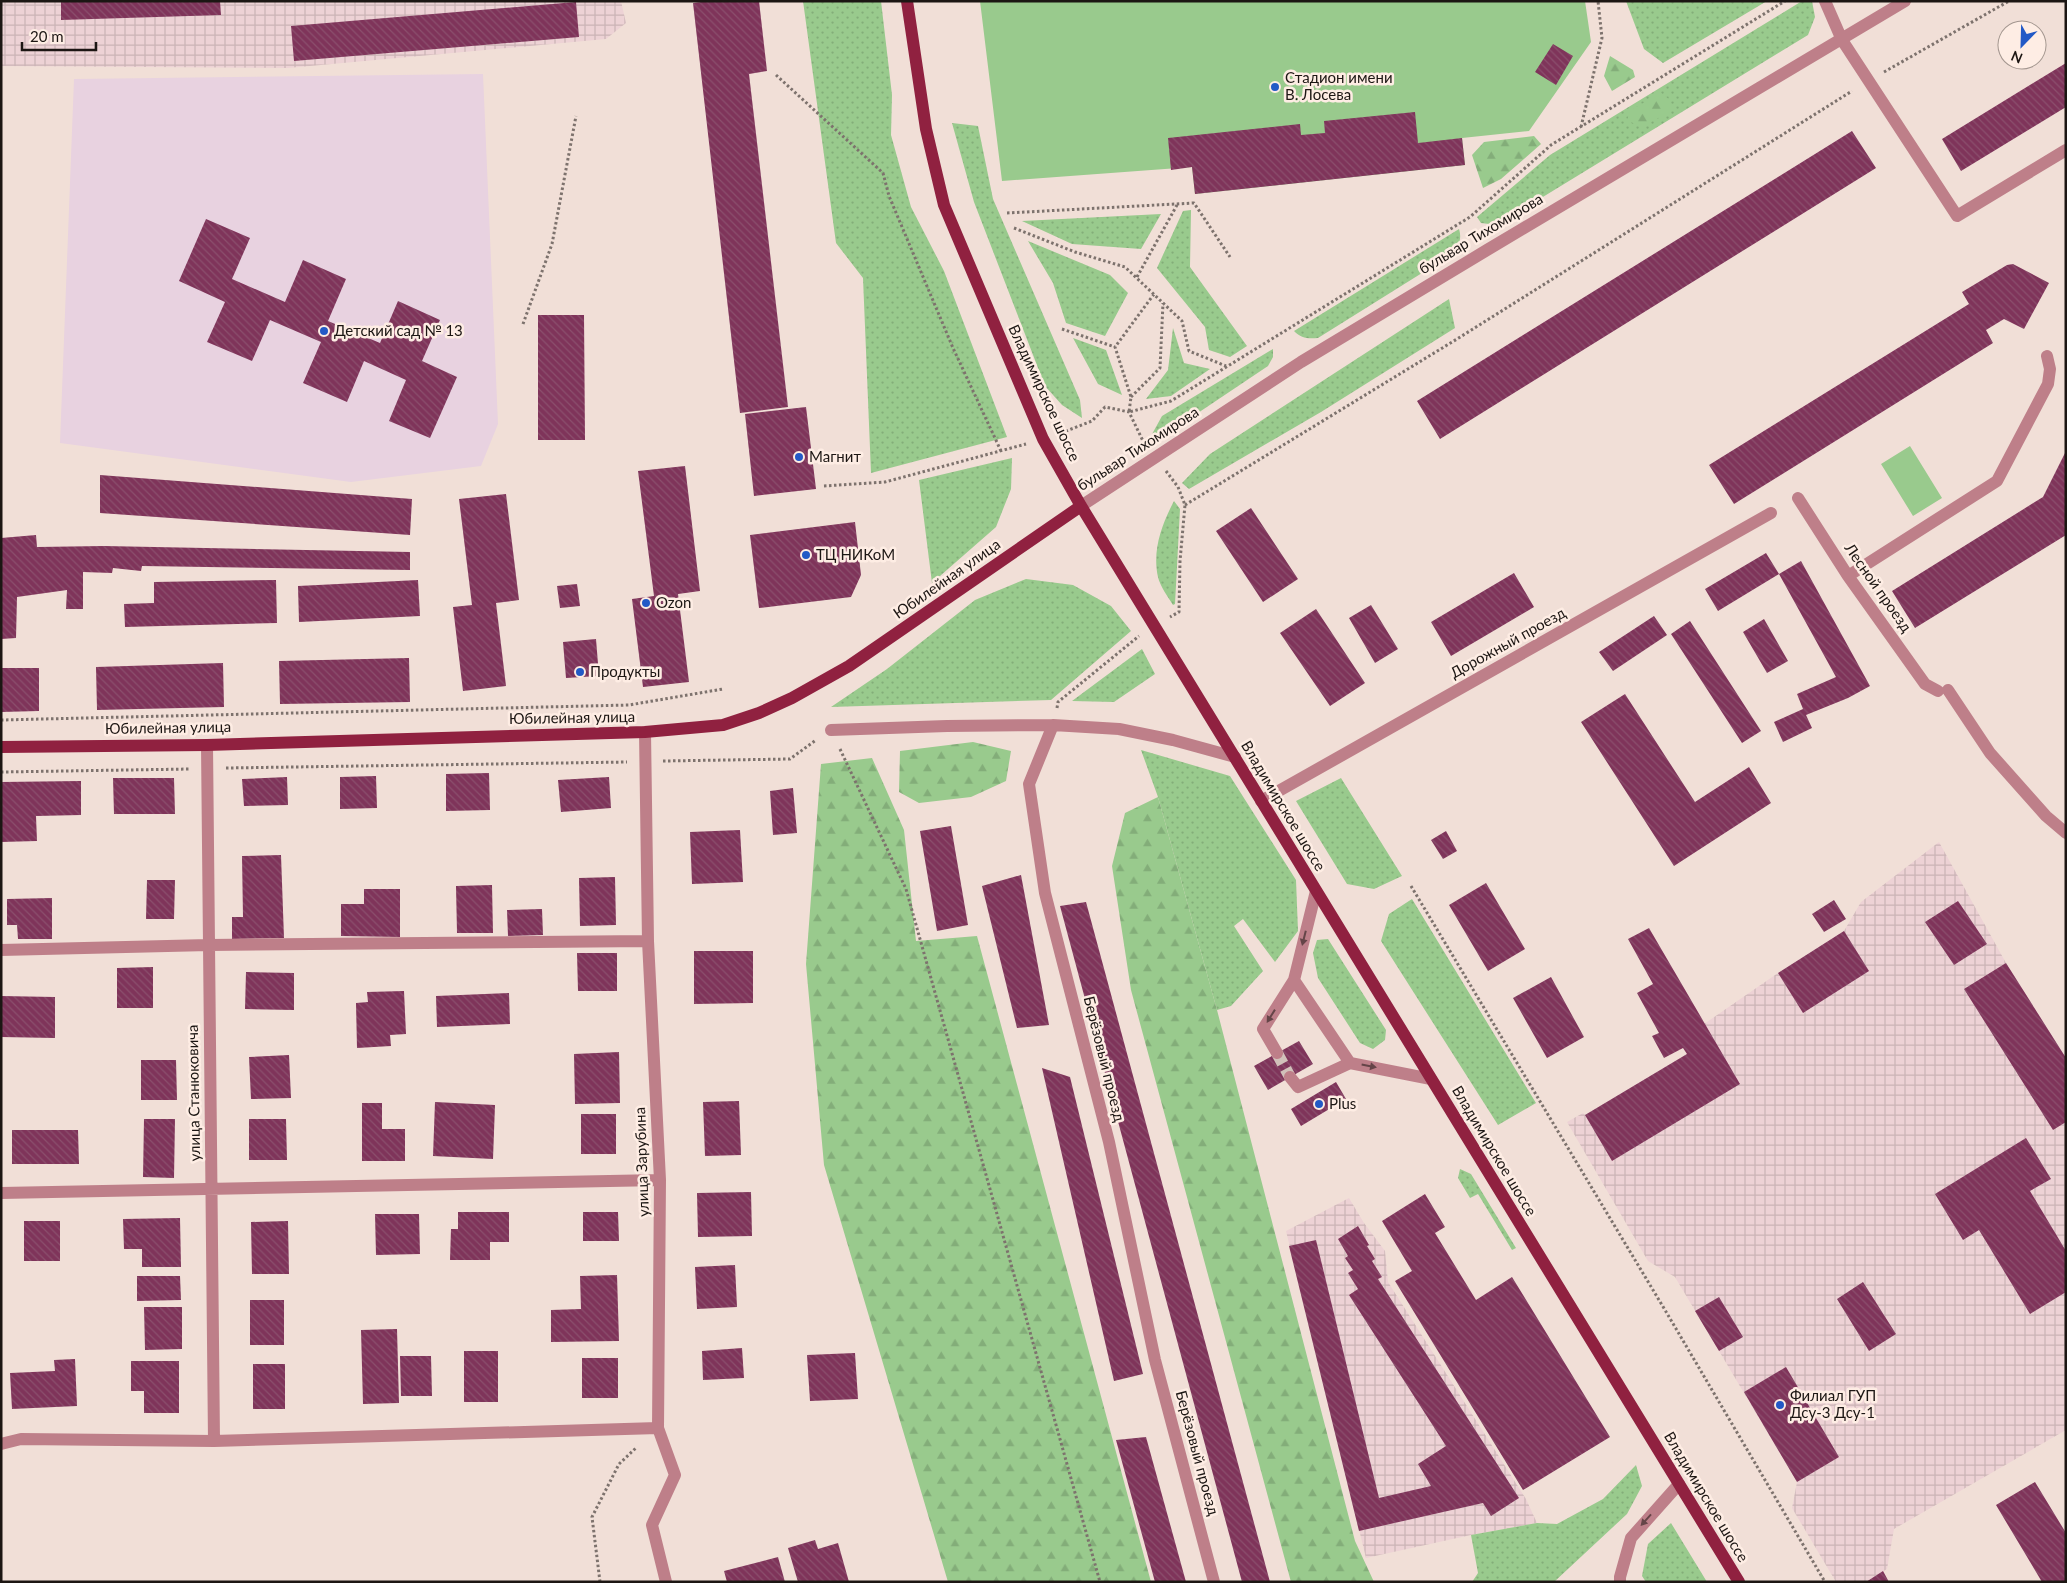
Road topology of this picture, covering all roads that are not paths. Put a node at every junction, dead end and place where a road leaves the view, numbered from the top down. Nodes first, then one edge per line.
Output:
1 (907, 1) edge
2 (1825, 1) edge
3 (1905, 1) edge
4 (1842, 40) junction
5 (2066, 150) edge
6 (2047, 356) dead end
7 (1798, 498) dead end
8 (1081, 506) junction
9 (1771, 513) dead end
10 (1848, 576) junction
11 (1053, 725) junction
12 (831, 730) road end
13 (644, 732) junction
14 (207, 744) junction
15 (1, 747) edge
16 (1234, 757) junction
17 (1261, 801) junction
18 (2066, 833) edge
19 (1316, 891) junction
20 (648, 941) junction
21 (209, 945) junction
22 (1, 950) edge
23 (1294, 980) junction
24 (1277, 1053) tunnel mouth
25 (1350, 1063) junction
26 (1290, 1077) dead end
27 (1431, 1079) junction
28 (660, 1180) junction
29 (211, 1190) junction
30 (1, 1193) edge
31 (658, 1428) junction
32 (214, 1440) junction
33 (1, 1444) edge
34 (1679, 1484) junction
35 (666, 1582) edge
36 (1214, 1582) edge
37 (1620, 1582) edge
38 (1739, 1582) edge

1 - 8 main road, Владимирское шоссе
2 - 4 street
3 - 4 street, бульвар Тихомирова
4 - 5 street
4 - 8 street, бульвар Тихомирова
6 - 10 street
7 - 10 street, Лесной проезд
8 - 13 main road, Юбилейная улица
8 - 16 main road, Владимирское шоссе
9 - 17 street, Дорожный проезд
10 - 18 street, Лесной проезд
11 - 12 street
11 - 16 street
11 - 36 street, Берёзовый проезд
13 - 14 main road, Юбилейная улица
13 - 20 street, улица Зарубина
14 - 15 main road, Юбилейная улица
14 - 21 street, улица Станюковича
16 - 17 main road, Владимирское шоссе
17 - 19 main road, Владимирское шоссе
19 -> 23 street
19 - 27 main road, Владимирское шоссе
20 - 21 street
20 - 28 street, улица Зарубина
21 - 22 street
21 - 29 street, улица Станюковича
23 -> 24 street
23 - 25 street
25 - 26 street
25 -> 27 street
27 - 34 main road, Владимирское шоссе
28 - 29 street
28 - 31 street, улица Зарубина
29 - 30 street
29 - 32 street, улица Станюковича
31 - 32 street
31 - 35 street, улица Зарубина
32 - 33 street
34 -> 37 street
34 - 38 main road, Владимирское шоссе

